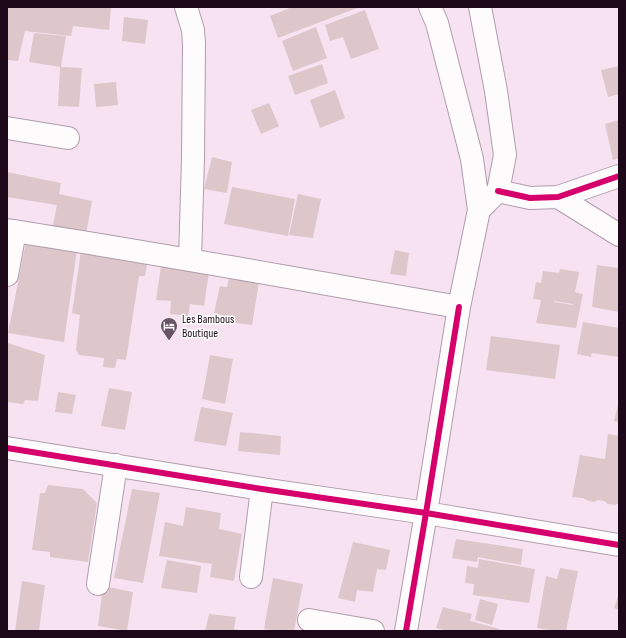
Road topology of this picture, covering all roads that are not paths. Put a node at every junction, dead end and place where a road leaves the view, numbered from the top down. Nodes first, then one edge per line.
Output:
1 (186, 7) edge
2 (430, 7) edge
3 (480, 7) edge
4 (7, 128) edge
5 (68, 138) dead end
6 (619, 176) edge
7 (498, 191) junction
8 (558, 197) junction
9 (479, 210) junction
10 (11, 230) edge
11 (619, 235) edge
12 (190, 260) junction
13 (7, 275) edge
14 (459, 307) junction
15 (7, 448) edge
16 (116, 465) junction
17 (262, 489) junction
18 (426, 513) junction
19 (619, 545) edge
20 (251, 577) dead end
21 (98, 584) dead end
22 (309, 620) dead end
23 (373, 631) edge
24 (406, 631) edge

1 - 12 street
2 - 9 street
3 - 7 street
4 - 5 street
6 - 8 street
7 - 8 street
7 - 9 street
8 - 11 street
9 - 14 street
10 - 12 street
10 - 13 street
12 - 14 street
14 - 18 street
15 - 16 street
16 - 17 street
16 - 21 street
17 - 18 street
17 - 20 street
18 - 19 street
18 - 24 street
22 - 23 street

